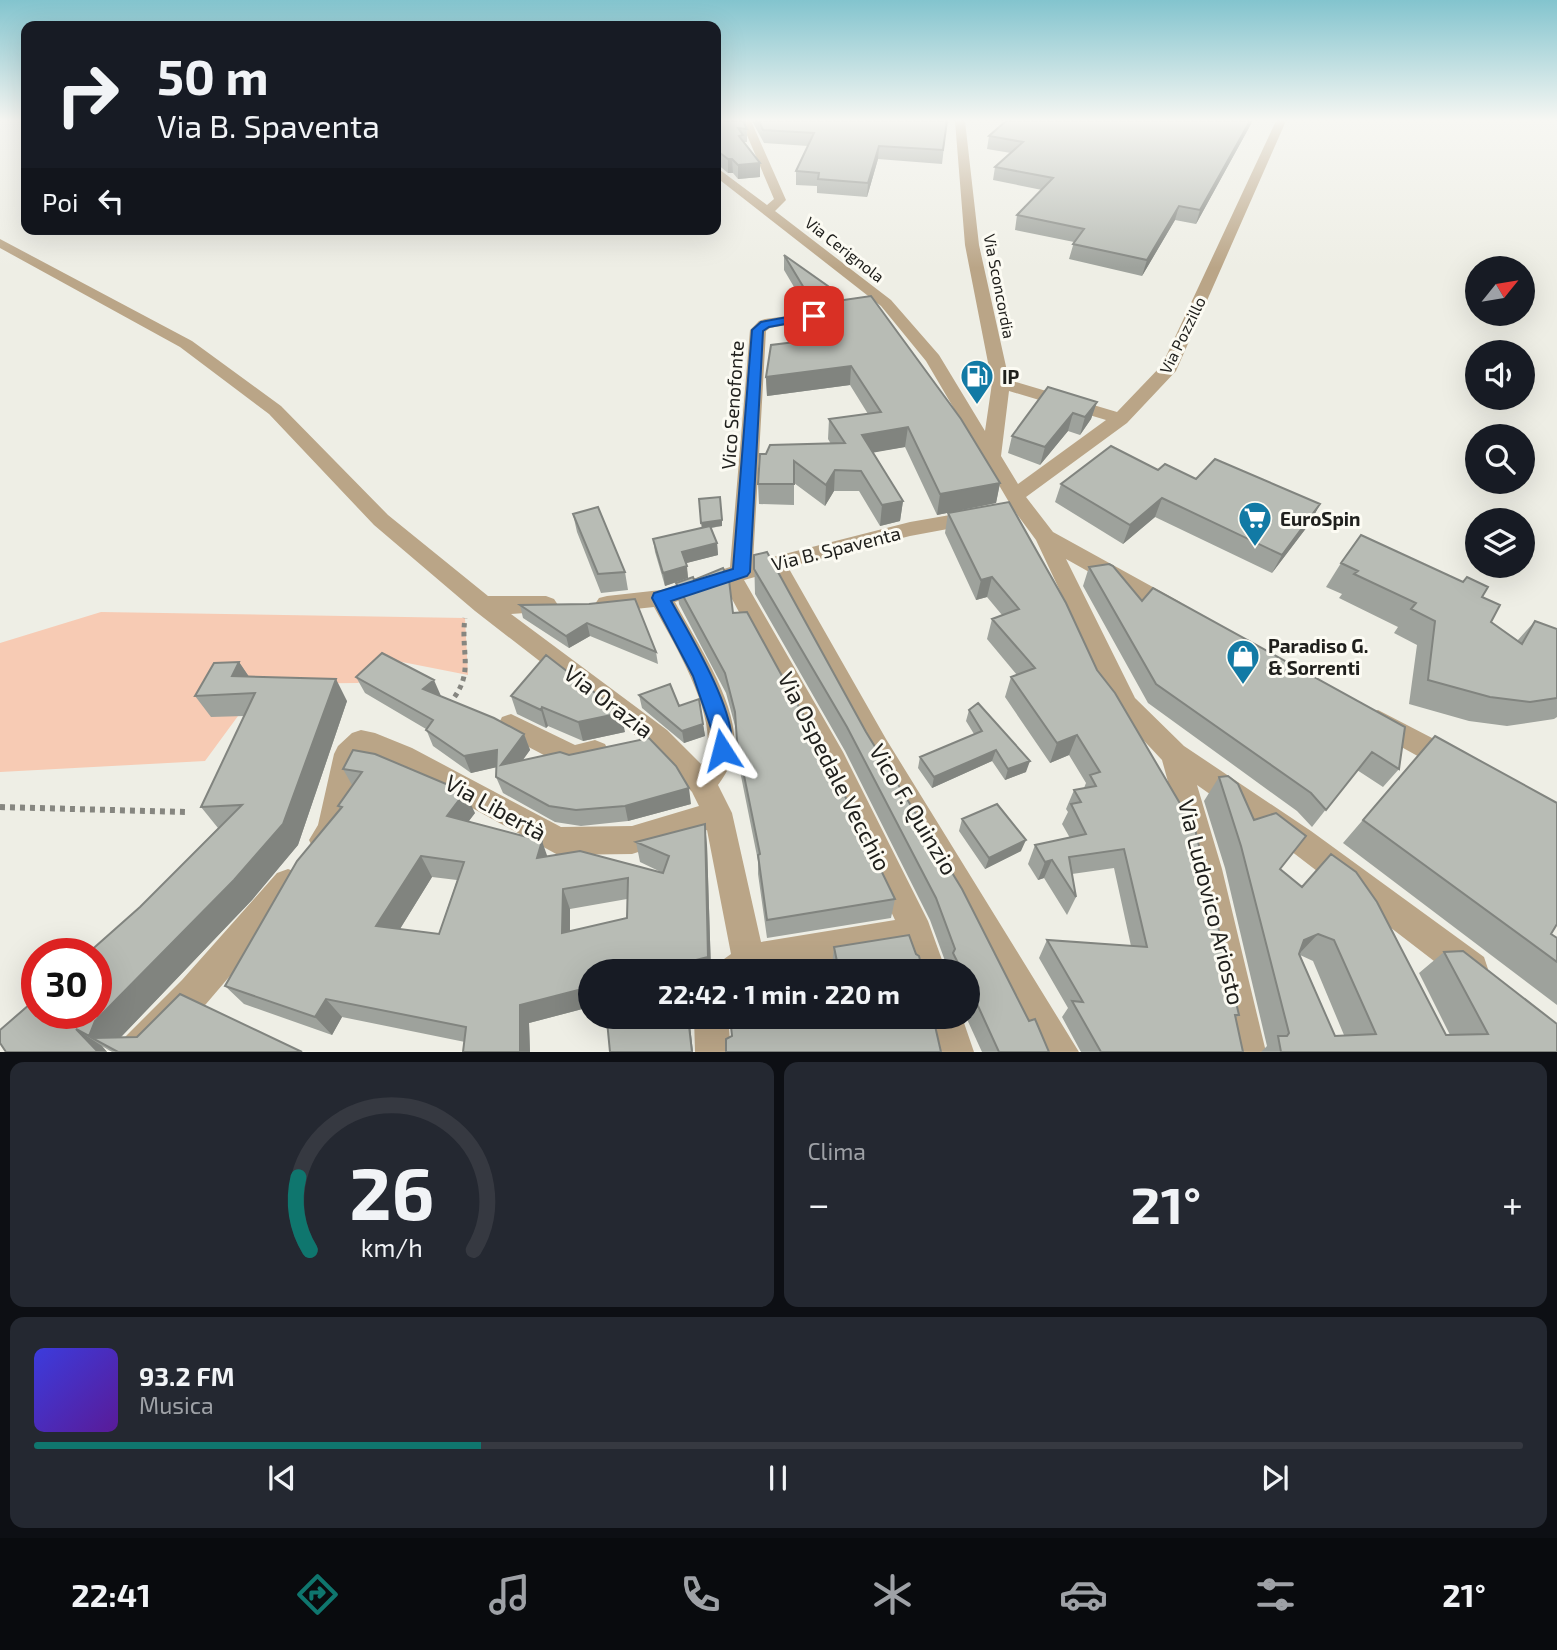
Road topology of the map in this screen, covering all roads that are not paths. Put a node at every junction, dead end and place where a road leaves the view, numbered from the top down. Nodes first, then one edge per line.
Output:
1 (767, 170) edge
2 (965, 170) edge
3 (1259, 170) edge
4 (721, 176) edge
5 (767, 211) junction
6 (0, 243) edge
7 (886, 303) junction
8 (1002, 383) junction
9 (1121, 419) junction
10 (991, 457) junction
11 (1019, 502) junction
12 (1045, 537) junction
13 (775, 563) junction
14 (736, 574) junction
15 (661, 598) junction
16 (565, 605) edge
17 (592, 605) edge
18 (483, 606) junction
19 (1197, 620) edge
20 (1358, 710) edge
21 (511, 725) edge
22 (658, 737) junction
23 (1174, 754) junction
24 (1473, 774) edge
25 (702, 783) junction
26 (718, 813) junction
27 (1381, 901) junction
28 (917, 932) junction
29 (1385, 945) edge
30 (741, 959) edge
31 (778, 959) edge
32 (926, 959) edge
33 (1492, 985) edge
34 (712, 1029) edge
35 (949, 1029) edge
36 (134, 1052) edge
37 (713, 1052) edge
38 (957, 1052) edge
39 (1062, 1052) edge
40 (1249, 1052) edge

1 - 5 street
2 - 8 street, Via Sconcordia
3 - 9 street, Via Pozzillo
4 - 5 street, Via Cerignola
5 - 7 street, Via Cerignola
6 - 18 street, Via Orazia
7 - 10 street
7 - 14 street, Vico Senofonte
8 - 9 street
8 - 10 street, Via Sconcordia
9 - 11 street, Via Pozzillo
10 - 11 street
11 - 12 street
11 - 13 street, Via B. Spaventa
12 - 19 street
12 - 23 street
13 - 14 street, Via B. Spaventa
13 - 39 street, Vico F. Quinzio
14 - 15 street, Via B. Spaventa
14 - 28 street, Via Ospedale Vecchio
15 - 17 street, Via B. Spaventa
15 - 25 street
16 - 18 street
18 - 22 street, Via Orazia
20 - 24 street
21 - 22 street
22 - 25 street, Via Orazia
23 - 27 street
23 - 40 street, Via Ludovico Ariosto
25 - 26 street, Via Orazia
26 - 30 street, Via Orazia
26 - 36 street, Via Libertà
27 - 29 street
27 - 33 street
28 - 31 street
28 - 32 street, Via Ospedale Vecchio
34 - 37 street
35 - 38 street

